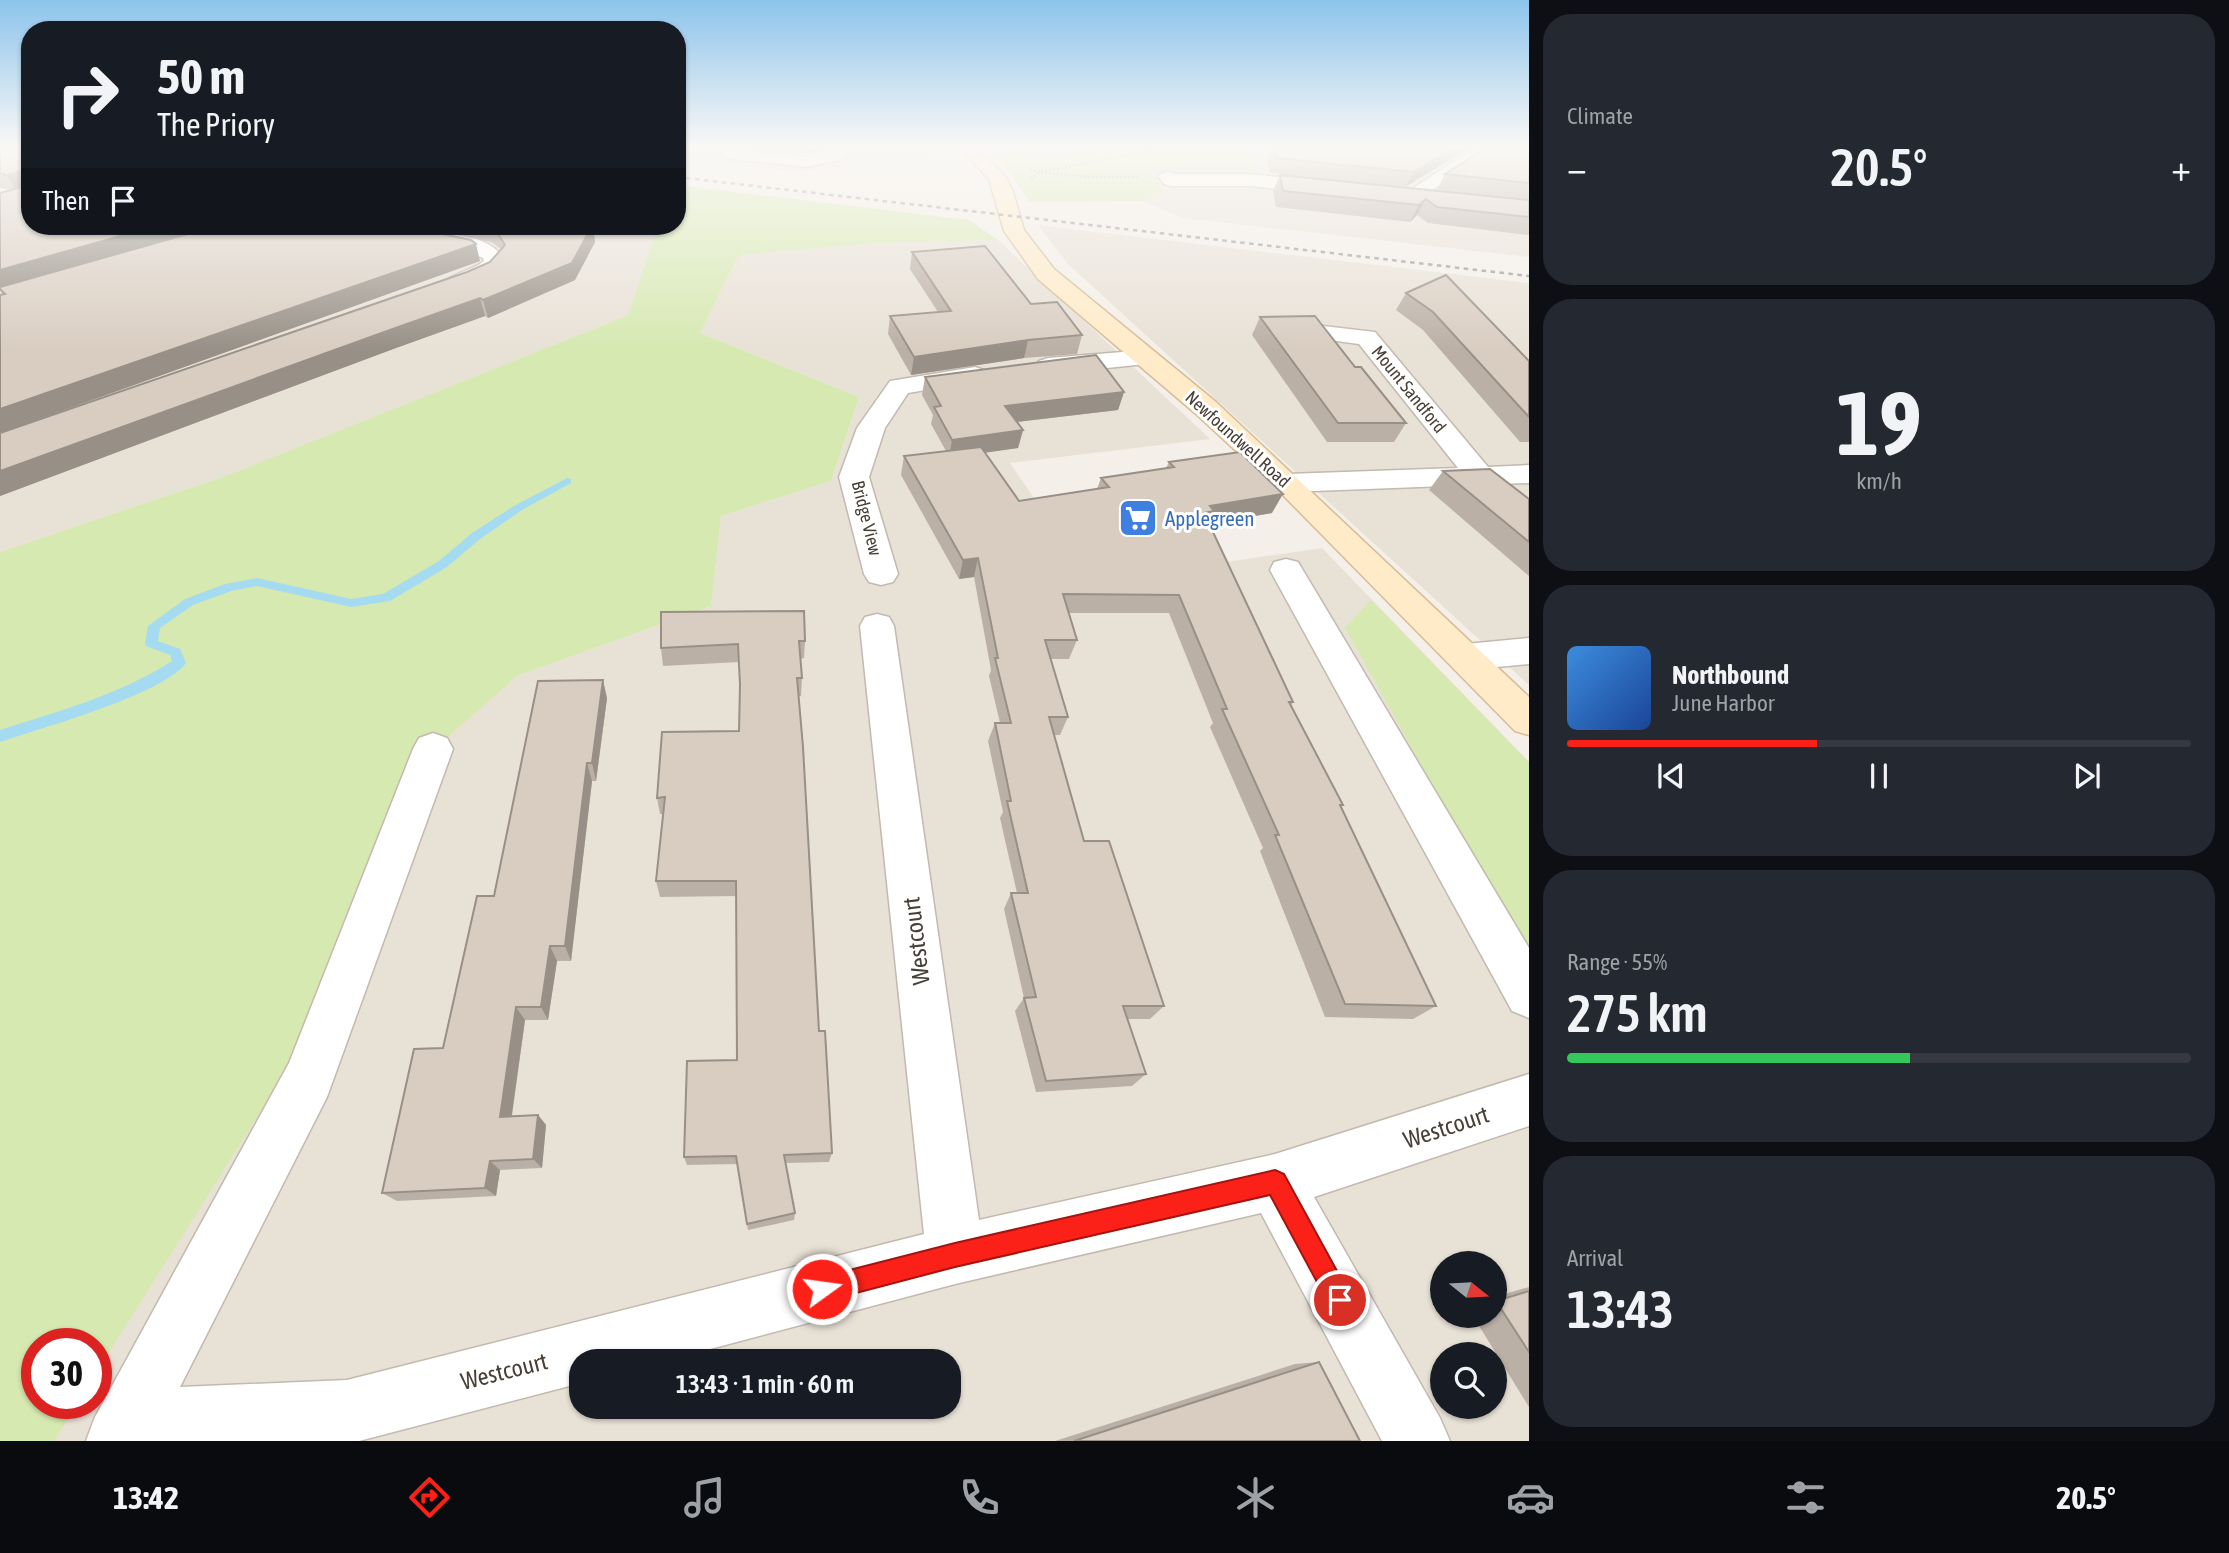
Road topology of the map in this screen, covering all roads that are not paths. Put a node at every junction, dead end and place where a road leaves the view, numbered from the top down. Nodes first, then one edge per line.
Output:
1 (1010, 215) edge
2 (421, 235) edge
3 (426, 295) edge
4 (1323, 333) edge
5 (1147, 358) junction
6 (1024, 369) edge
7 (995, 373) edge
8 (1529, 474) edge
9 (1479, 475) junction
10 (1287, 483) junction
11 (1286, 570) dead end
12 (881, 574) dead end
13 (877, 626) dead end
14 (1529, 651) edge
15 (1466, 657) junction
16 (1529, 720) edge
17 (433, 749) dead end
18 (1529, 994) edge
19 (1529, 1100) edge
20 (1275, 1182) junction
21 (955, 1255) junction
22 (123, 1432) edge
23 (1417, 1441) edge

1 - 5 main road, Newfoundwell Road
2 - 3 street
4 - 9 street, Mount Sandford
5 - 6 street
5 - 10 main road, Newfoundwell Road
7 - 12 street, Bridge View
8 - 9 street
9 - 10 street
10 - 15 main road, Newfoundwell Road
11 - 18 street
13 - 21 street, Westcourt
14 - 15 street
15 - 16 main road, Newfoundwell Road
17 - 22 street, Westcourt
19 - 20 street, Westcourt
20 - 21 street, Westcourt
20 - 23 street
21 - 22 street, Westcourt

